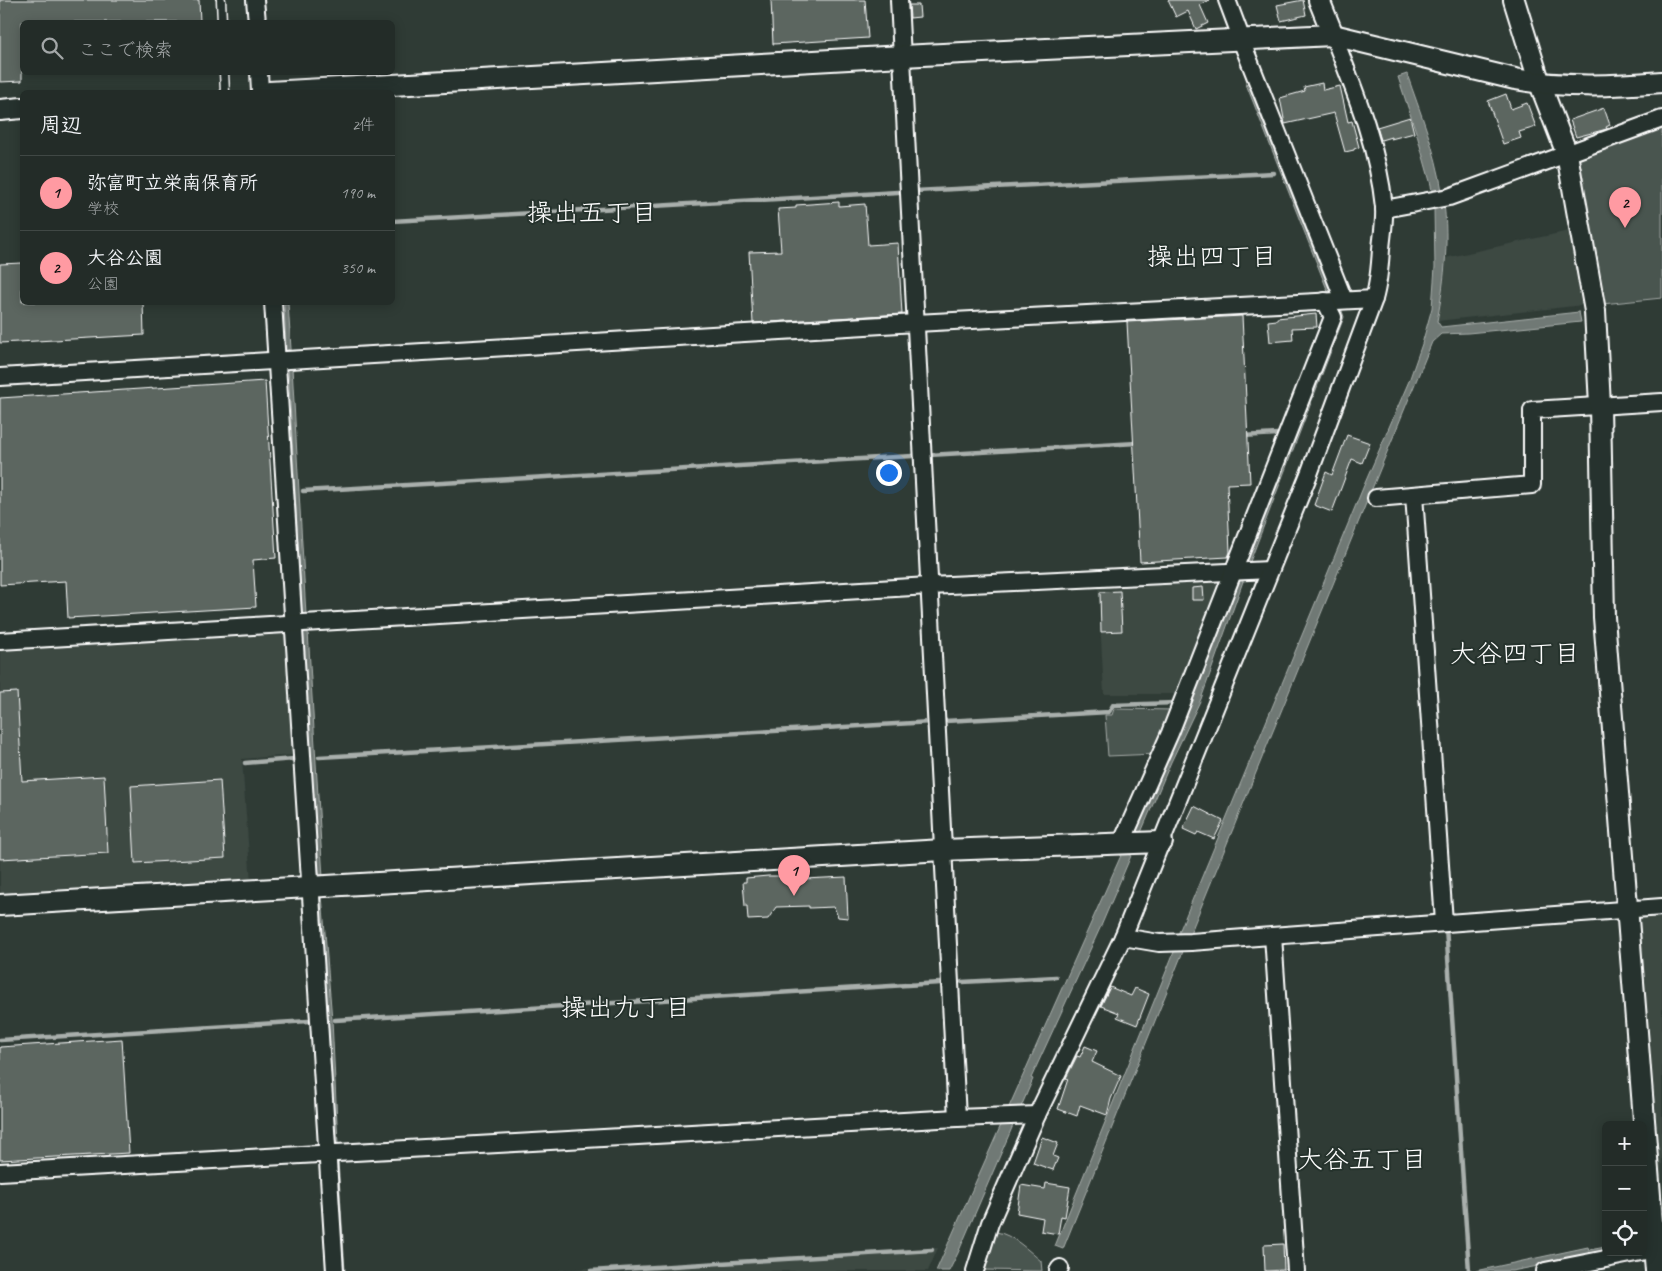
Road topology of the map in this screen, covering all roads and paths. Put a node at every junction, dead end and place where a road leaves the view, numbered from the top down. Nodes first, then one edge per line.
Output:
1 (221, 0) edge
2 (255, 0) edge
3 (899, 0) edge
4 (1226, 0) edge
5 (1319, 0) edge
6 (1514, 0) edge
7 (222, 20) edge
8 (256, 20) edge
9 (1333, 35) junction
10 (1237, 40) junction
11 (902, 56) junction
12 (224, 75) edge
13 (259, 75) edge
14 (1662, 82) edge
15 (1540, 84) junction
16 (225, 90) edge
17 (260, 90) edge
18 (311, 90) edge
19 (20, 108) edge
20 (0, 110) edge
21 (1662, 119) edge
22 (1567, 154) junction
23 (1384, 209) junction
24 (1374, 299) junction
25 (1344, 300) junction
26 (1325, 301) junction
27 (273, 305) edge
28 (916, 322) junction
29 (277, 360) junction
30 (0, 377) edge
31 (1662, 402) edge
32 (1600, 405) junction
33 (1414, 495) junction
34 (1376, 498) dead end
35 (1262, 570) junction
36 (1234, 572) junction
37 (929, 586) junction
38 (293, 624) junction
39 (0, 642) edge
40 (1162, 842) junction
41 (1121, 844) junction
42 (943, 850) junction
43 (310, 888) junction
44 (0, 905) edge
45 (1662, 907) edge
46 (1627, 910) junction
47 (1444, 922) junction
48 (1273, 936) junction
49 (1123, 937) junction
50 (1037, 1115) junction
51 (957, 1118) junction
52 (328, 1154) junction
53 (0, 1172) edge
54 (1650, 1251) edge
55 (335, 1271) edge
56 (975, 1271) edge
57 (1296, 1271) edge
58 (1545, 1271) edge
59 (1656, 1271) edge

1 - 7 lane
2 - 8 street
3 - 11 street
4 - 10 street
5 - 9 street
6 - 15 street
9 - 10 street
9 - 15 street
9 - 23 street
10 - 11 street
10 - 25 street
11 - 18 street
11 - 28 street
12 - 16 lane
13 - 17 street
14 - 15 street
15 - 22 street
19 - 20 street
21 - 22 street
22 - 23 street
22 - 32 street
23 - 24 street
24 - 25 street
24 - 35 street
25 - 26 street
26 - 28 street
26 - 36 street
27 - 29 street
28 - 29 street
28 - 37 street
29 - 30 street
29 - 38 street
31 - 32 street
32 - 33 street
32 - 46 street
33 - 34 street
33 - 47 street
35 - 36 street
35 - 40 street
36 - 37 street
36 - 41 street
37 - 38 street
37 - 42 street
38 - 39 street
38 - 43 street
40 - 41 street
40 - 49 street
41 - 42 street
42 - 43 street
42 - 51 street
43 - 44 street
43 - 52 street
45 - 46 street
46 - 47 street
46 - 54 street
47 - 48 street
48 - 49 street
48 - 57 street
49 - 50 street
50 - 51 street
50 - 56 street
51 - 52 street
52 - 53 street
52 - 55 street
54 - 58 street
54 - 59 street

